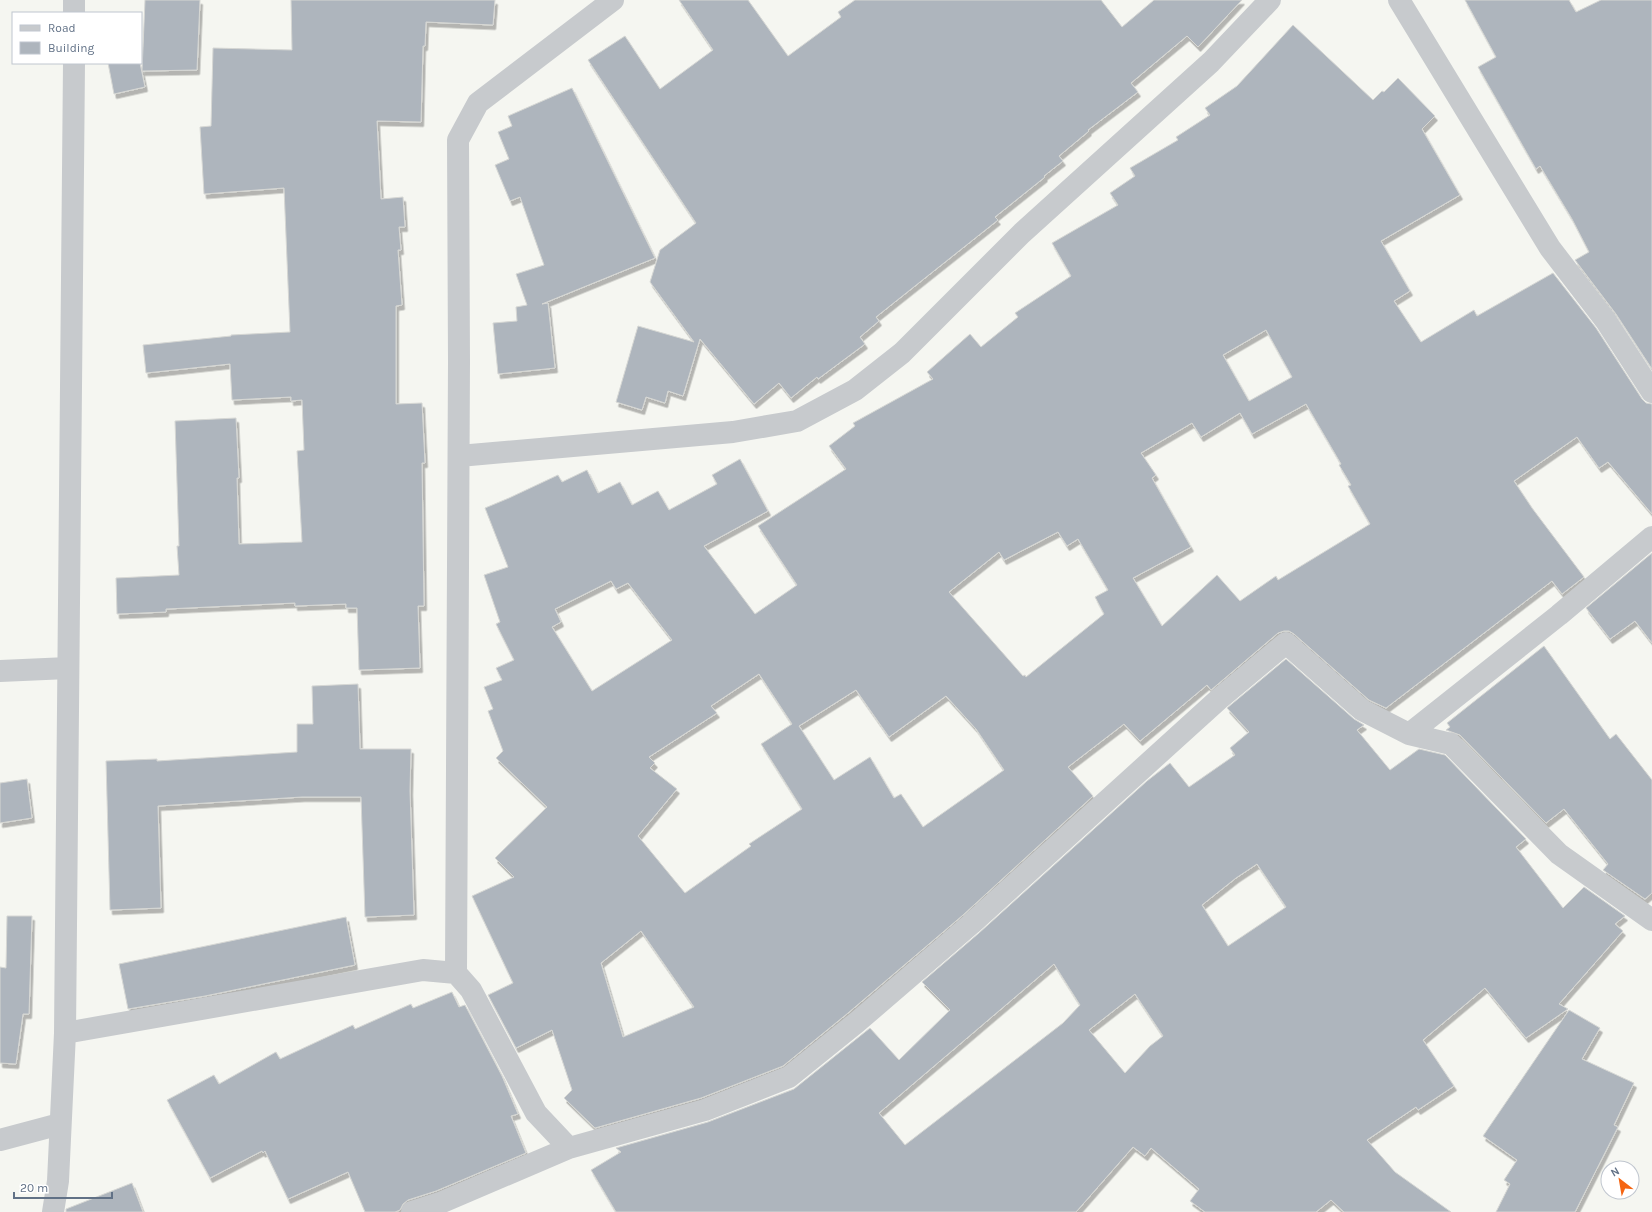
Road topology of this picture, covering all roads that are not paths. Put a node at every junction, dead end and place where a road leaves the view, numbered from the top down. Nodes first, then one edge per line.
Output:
1 (74, 0) edge
2 (612, 0) edge
3 (1270, 0) edge
4 (1399, 0) edge
5 (74, 12) edge
6 (74, 64) edge
7 (1652, 392) edge
8 (459, 456) junction
9 (1652, 537) edge
10 (68, 668) junction
11 (0, 671) edge
12 (1409, 734) junction
13 (1652, 920) edge
14 (456, 973) junction
15 (65, 1033) junction
16 (60, 1124) junction
17 (0, 1140) edge
18 (569, 1148) junction
19 (53, 1212) edge
20 (412, 1212) edge

1 - 5 street
2 - 8 street
3 - 8 street
4 - 7 street
6 - 10 street
8 - 14 street
9 - 12 street
10 - 11 street
10 - 15 street
12 - 13 street
12 - 18 street
14 - 15 street
14 - 18 street
15 - 16 street
16 - 17 street
16 - 19 street
18 - 20 street

